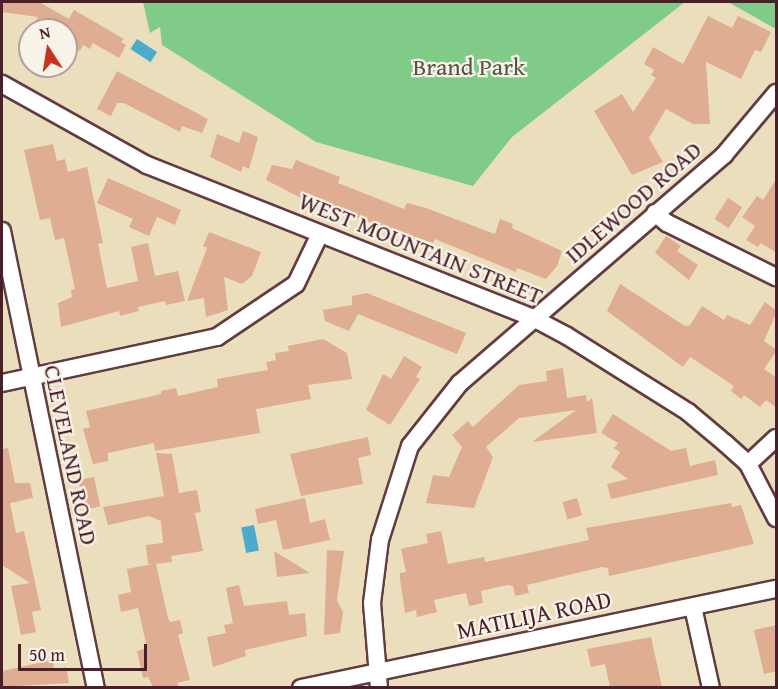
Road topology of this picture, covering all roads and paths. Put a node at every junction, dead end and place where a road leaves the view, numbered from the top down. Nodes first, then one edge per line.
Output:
1 (2, 84) edge
2 (777, 93) edge
3 (655, 213) junction
4 (2, 231) edge
5 (321, 234) junction
6 (777, 277) edge
7 (535, 319) junction
8 (30, 377) junction
9 (2, 383) edge
10 (777, 438) edge
11 (748, 464) junction
12 (777, 518) edge
13 (777, 589) edge
14 (693, 607) junction
15 (377, 680) edge
16 (96, 687) edge
17 (301, 687) edge
18 (711, 687) edge

1 - 5 street, WEST MOUNTAIN STREET
2 - 3 street, IDLEWOOD ROAD
3 - 6 street
3 - 7 street, IDLEWOOD ROAD
4 - 8 street, CLEVELAND ROAD
5 - 7 street, WEST MOUNTAIN STREET
5 - 8 street
7 - 11 street, WEST MOUNTAIN STREET
7 - 15 street, IDLEWOOD ROAD
8 - 9 street
8 - 16 street, CLEVELAND ROAD
10 - 11 street
11 - 12 street, WEST MOUNTAIN STREET
13 - 14 street, MATILIJA ROAD
14 - 15 street, MATILIJA ROAD
14 - 18 street
15 - 17 street, MATILIJA ROAD

